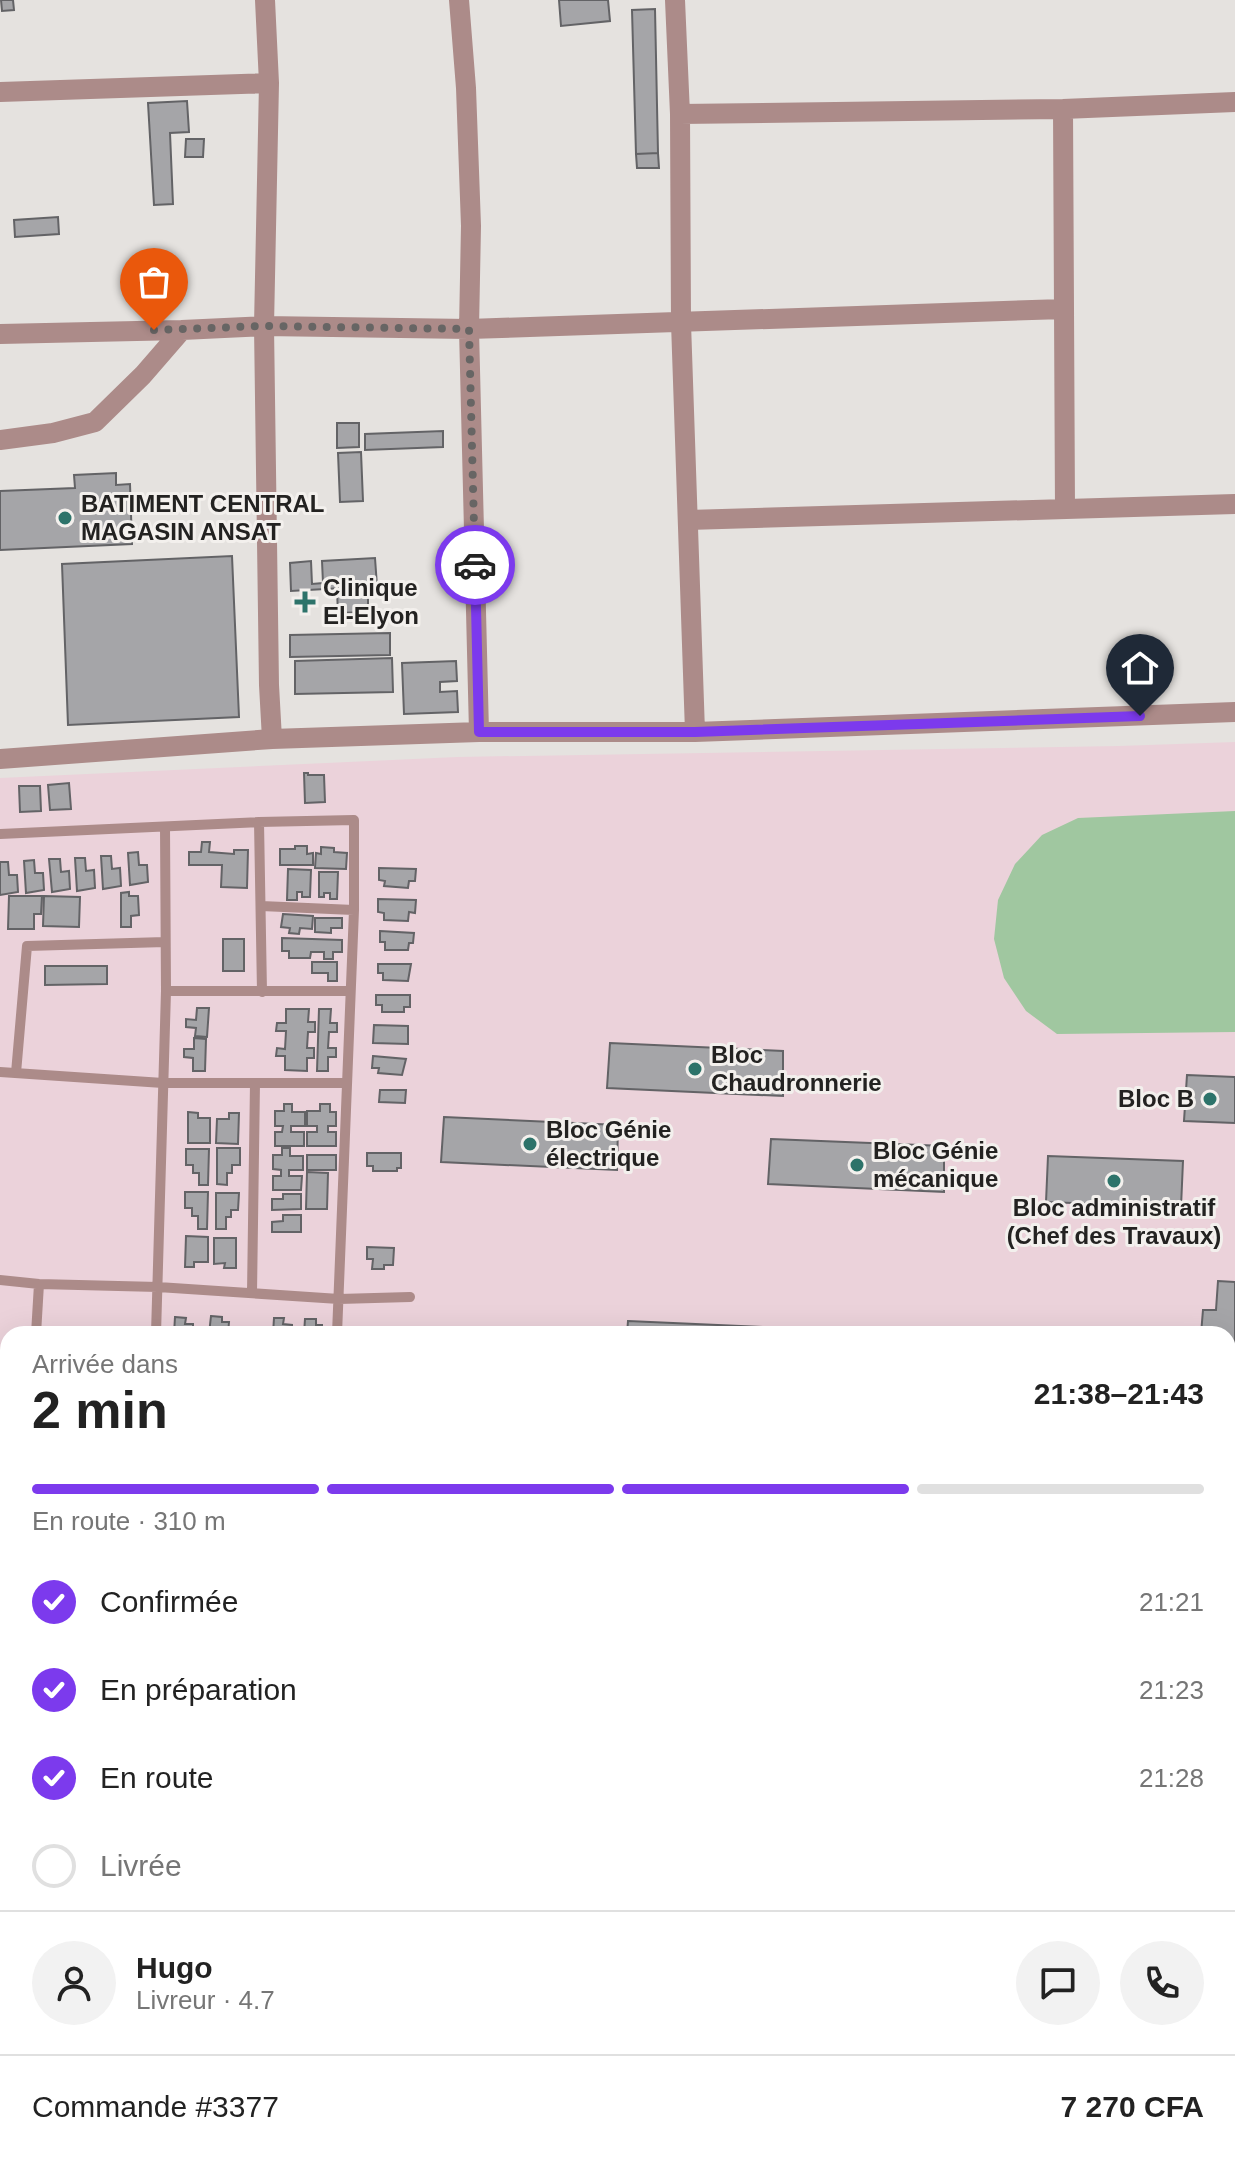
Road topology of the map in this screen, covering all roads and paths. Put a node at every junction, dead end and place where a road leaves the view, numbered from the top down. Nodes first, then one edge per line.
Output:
1 (265, 0) edge
2 (459, 0) edge
3 (675, 0) edge
4 (269, 83) junction
5 (0, 92) edge
6 (1235, 102) edge
7 (1063, 109) junction
8 (680, 114) junction
9 (1064, 309) junction
10 (681, 323) junction
11 (264, 326) junction
12 (469, 329) junction
13 (182, 330) junction
14 (0, 334) edge
15 (0, 440) edge
16 (1235, 504) edge
17 (1065, 509) junction
18 (688, 520) junction
19 (1235, 712) edge
20 (479, 732) junction
21 (695, 732) junction
22 (272, 739) junction
23 (0, 759) edge
24 (259, 822) junction
25 (165, 827) junction
26 (0, 834) edge
27 (261, 906) junction
28 (354, 910) junction
29 (165, 942) junction
30 (166, 991) junction
31 (350, 991) junction
32 (262, 992) junction
33 (0, 1072) edge
34 (16, 1073) junction
35 (163, 1083) junction
36 (255, 1083) junction
37 (346, 1083) junction
38 (0, 1280) edge
39 (39, 1284) junction
40 (158, 1287) junction
41 (252, 1293) junction
42 (410, 1297) dead end
43 (339, 1299) junction
44 (36, 1326) edge
45 (156, 1326) edge
46 (337, 1326) edge

1 - 4 street
2 - 12 street
3 - 8 street
4 - 5 street
4 - 11 street
6 - 7 street
7 - 8 street
7 - 9 street
8 - 10 street
9 - 10 street
9 - 17 street
10 - 12 street
10 - 18 street
11 - 12 street
11 - 13 street
11 - 22 street
12 - 20 street
13 - 14 street
13 - 15 street
16 - 17 street
17 - 18 street
18 - 21 street
19 - 21 street
20 - 21 street
20 - 22 street
22 - 23 street
24 - 25 lane
24 - 27 lane
24 - 28 lane
25 - 26 lane
25 - 29 lane
27 - 28 lane
27 - 32 lane
28 - 31 lane
29 - 30 lane
29 - 34 lane
30 - 32 lane
30 - 35 lane
31 - 32 lane
31 - 37 lane
33 - 34 lane
34 - 35 lane
35 - 36 lane
35 - 40 lane
36 - 37 lane
36 - 41 lane
37 - 43 lane
38 - 39 lane
39 - 40 lane
39 - 44 lane
40 - 41 lane
40 - 45 lane
41 - 43 lane
42 - 43 lane
43 - 46 lane

